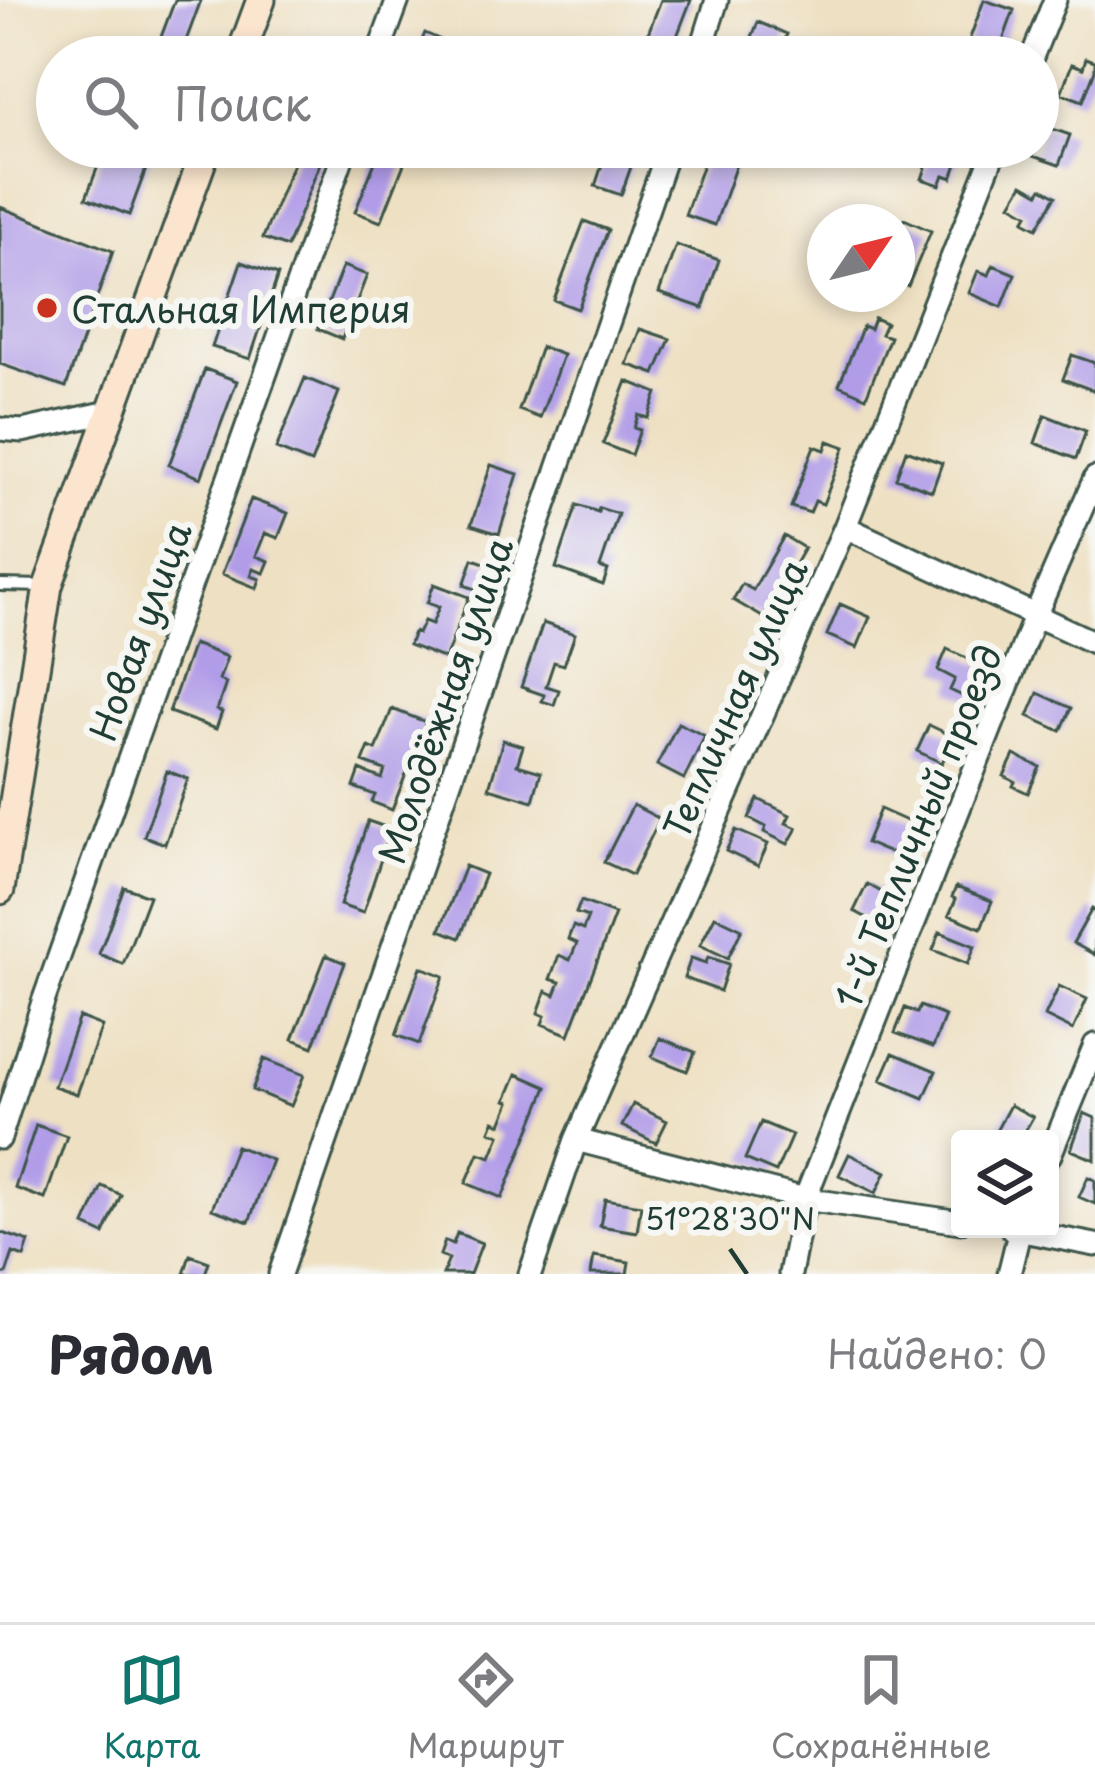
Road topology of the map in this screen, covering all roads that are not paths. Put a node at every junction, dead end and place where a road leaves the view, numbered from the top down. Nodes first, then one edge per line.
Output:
1 (261, 0) edge
2 (398, 0) edge
3 (717, 0) edge
4 (1055, 0) edge
5 (248, 36) edge
6 (385, 36) edge
7 (706, 36) edge
8 (1040, 36) edge
9 (199, 168) edge
10 (339, 168) edge
11 (662, 168) edge
12 (988, 168) edge
13 (110, 412) junction
14 (0, 429) edge
15 (1095, 478) edge
16 (845, 527) junction
17 (0, 585) edge
18 (48, 586) junction
19 (1035, 616) junction
20 (1095, 643) edge
21 (0, 890) edge
22 (1095, 1045) edge
23 (1059, 1133) edge
24 (0, 1138) edge
25 (576, 1140) junction
26 (805, 1199) junction
27 (951, 1221) edge
28 (1015, 1238) edge
29 (1059, 1238) edge
30 (1095, 1245) edge
31 (280, 1274) edge
32 (530, 1274) edge
33 (790, 1274) edge
34 (1009, 1274) edge

1 - 5 street
2 - 6 street
3 - 7 street
4 - 8 street
9 - 13 street
10 - 24 street, Новая улица
11 - 31 street, Молодёжная улица
12 - 16 street, Тепличная улица
13 - 14 street
13 - 18 street
15 - 19 street, 1-й Тепличный проезд
16 - 19 street
16 - 25 street, Тепличная улица
17 - 18 lane
18 - 21 street
19 - 20 street
19 - 26 street, 1-й Тепличный проезд
22 - 23 street
25 - 26 street
25 - 32 street, Тепличная улица
26 - 27 street
26 - 33 street, 1-й Тепличный проезд
28 - 34 street
29 - 30 street

